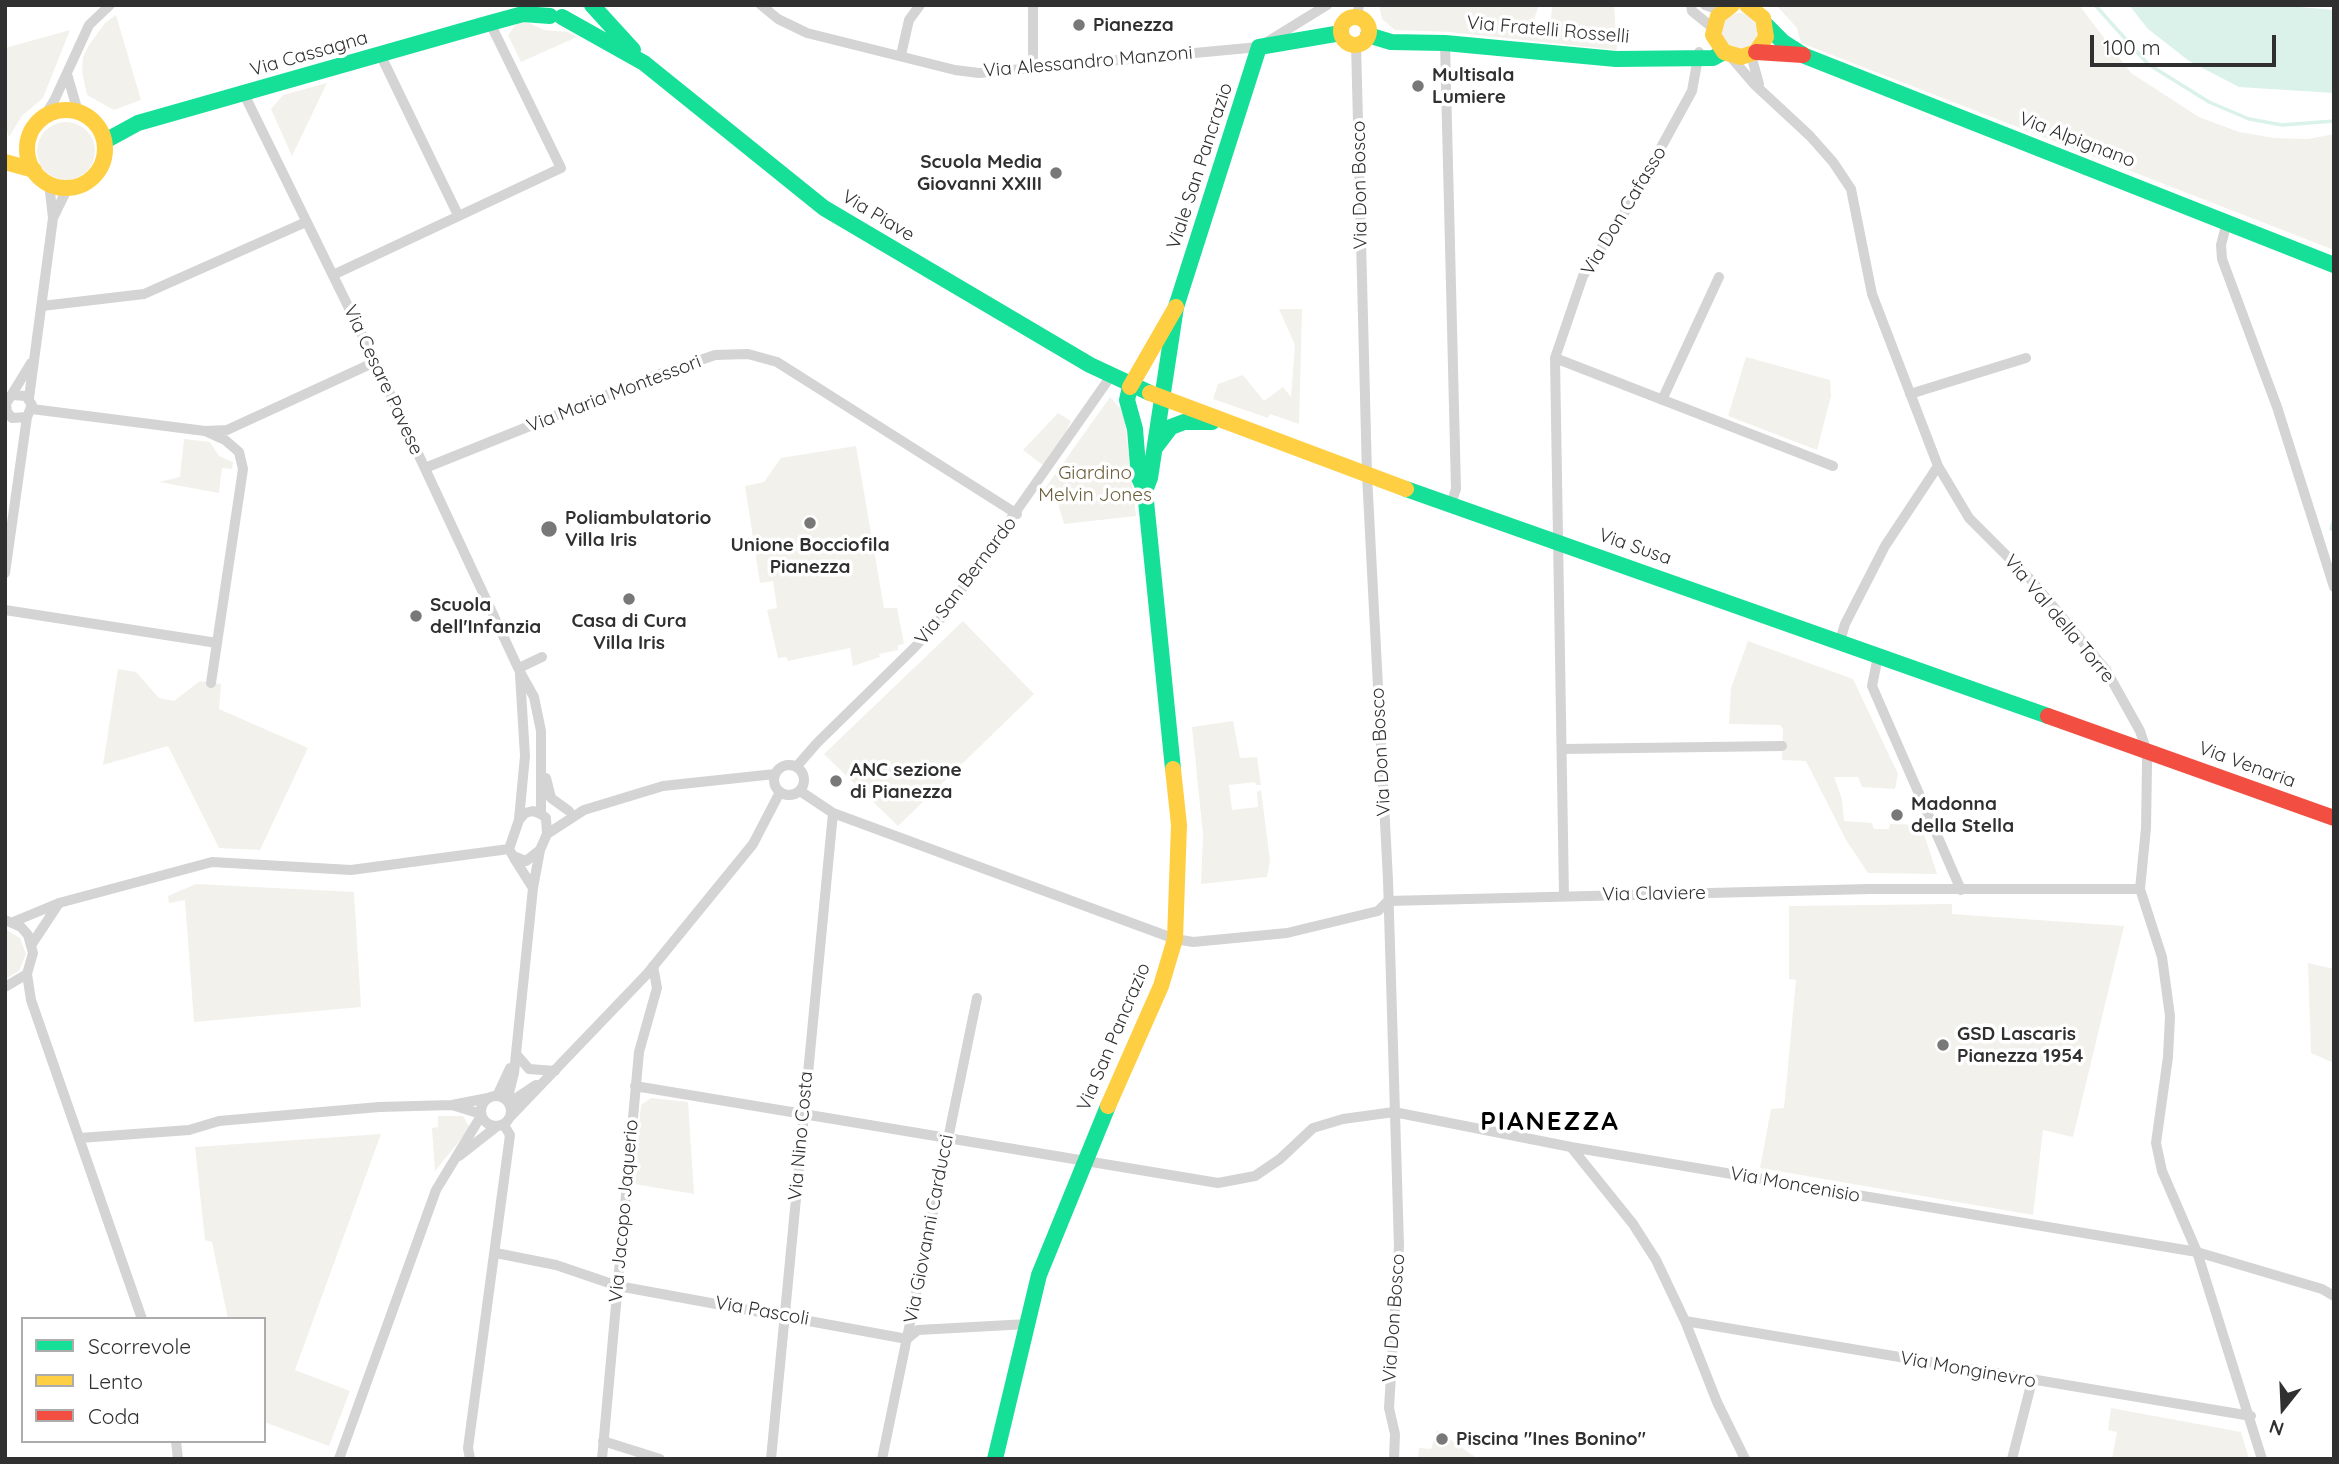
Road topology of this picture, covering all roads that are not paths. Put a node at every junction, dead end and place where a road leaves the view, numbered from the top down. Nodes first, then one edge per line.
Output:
1 (110, 5) edge
2 (512, 5) edge
3 (533, 5) edge
4 (583, 5) edge
5 (592, 5) edge
6 (761, 5) edge
7 (920, 5) edge
8 (1033, 5) edge
9 (1327, 5) edge
10 (1691, 5) edge
11 (1705, 5) edge
12 (1747, 5) edge
13 (1727, 7) edge
14 (1358, 11) edge
15 (556, 17) junction
16 (490, 23) junction
17 (1766, 24) junction
18 (1713, 31) junction
19 (1341, 33) junction
20 (1362, 40) junction
21 (1446, 43) junction
22 (1265, 46) junction
23 (1754, 53) junction
24 (1727, 54) junction
25 (901, 55) junction
26 (1696, 55) junction
27 (1805, 55) junction
28 (381, 56) junction
29 (644, 63) junction
30 (1033, 69) junction
31 (67, 74) junction
32 (1763, 93) junction
33 (244, 94) junction
34 (78, 111) junction
35 (44, 117) junction
36 (95, 122) junction
37 (138, 123) junction
38 (104, 141) junction
39 (29, 142) junction
40 (5, 160) edge
41 (34, 170) junction
42 (49, 183) junction
43 (68, 187) junction
44 (458, 215) junction
45 (53, 218) junction
46 (306, 222) junction
47 (2227, 222) junction
48 (2334, 265) edge
49 (333, 275) junction
50 (1719, 277) dead end
51 (42, 306) junction
52 (1177, 307) junction
53 (35, 354) junction
54 (1555, 358) junction
55 (2026, 358) dead end
56 (375, 362) junction
57 (1111, 376) junction
58 (1130, 385) junction
59 (1910, 394) junction
60 (1159, 398) junction
61 (8, 399) edge
62 (1662, 400) junction
63 (27, 411) junction
64 (1228, 424) junction
65 (5, 426) edge
66 (1135, 429) junction
67 (205, 431) junction
68 (1151, 457) junction
69 (1833, 466) dead end
70 (1938, 466) junction
71 (425, 468) junction
72 (1367, 475) junction
73 (1144, 491) junction
74 (1451, 504) junction
75 (1017, 514) junction
76 (1559, 542) junction
77 (5, 573) edge
78 (2334, 587) edge
79 (5, 610) edge
80 (1840, 641) junction
81 (217, 643) junction
82 (1878, 656) junction
83 (542, 657) dead end
84 (519, 670) junction
85 (211, 683) dead end
86 (1782, 746) dead end
87 (1563, 749) junction
88 (2147, 752) junction
89 (542, 755) junction
90 (797, 766) junction
91 (775, 774) junction
92 (800, 791) junction
93 (780, 792) junction
94 (584, 810) junction
95 (569, 811) junction
96 (833, 813) junction
97 (544, 816) junction
98 (2334, 818) edge
99 (519, 820) junction
100 (547, 834) junction
101 (540, 850) junction
102 (511, 853) junction
103 (533, 888) junction
104 (2140, 889) junction
105 (1961, 890) junction
106 (1564, 896) junction
107 (1388, 901) junction
108 (59, 903) junction
109 (8, 921) edge
110 (1175, 939) junction
111 (32, 944) junction
112 (653, 966) junction
113 (27, 974) junction
114 (9, 986) edge
115 (977, 998) dead end
116 (31, 1000) junction
117 (514, 1051) junction
118 (555, 1071) junction
119 (545, 1080) junction
120 (635, 1086) junction
121 (500, 1100) junction
122 (452, 1105) junction
123 (1394, 1112) junction
124 (803, 1114) junction
125 (481, 1115) junction
126 (503, 1123) junction
127 (947, 1136) junction
128 (80, 1138) junction
129 (1571, 1147) junction
130 (459, 1156) junction
131 (1084, 1160) junction
132 (2197, 1252) junction
133 (496, 1253) junction
134 (618, 1286) junction
135 (2334, 1296) edge
136 (785, 1314) junction
137 (141, 1317) edge
138 (1685, 1321) junction
139 (1028, 1325) junction
140 (907, 1339) junction
141 (2032, 1381) junction
142 (2251, 1416) junction
143 (603, 1441) junction
144 (339, 1459) edge
145 (470, 1459) edge
146 (602, 1459) edge
147 (660, 1459) edge
148 (771, 1459) edge
149 (882, 1459) edge
150 (995, 1459) edge
151 (1394, 1459) edge
152 (1745, 1459) edge
153 (2012, 1459) edge
154 (2262, 1459) edge

1 - 31 street
2 - 16 street, Via Cassagna
3 - 15 street, Via Piave
4 - 15 street
5 - 29 street, Via Piave
6 - 25 street, Via Alessandro Manzoni
7 - 25 street
8 - 30 street
9 - 22 street
10 - 18 street
11 - 13 street
12 - 17 street, Via Alpignano
13 - 18 street
14 - 19 street
14 - 20 street
15 - 16 street, Via Cassagna
15 - 29 street, Via Piave
16 - 28 street, Via Cassagna
16 - 44 street
17 - 23 street
17 - 27 street, Via Alpignano
18 - 24 street
18 - 26 street
19 - 20 street
19 - 22 street
20 - 21 street, Via Fratelli Rosselli
20 - 72 street, Via Don Bosco
21 - 26 street, Via Fratelli Rosselli
21 - 74 street
22 - 30 street, Via Alessandro Manzoni
22 - 52 street, Viale San Pancrazio
23 - 24 street, Via Alpignano
23 - 27 street, Via Alpignano
23 - 32 street, Via Val della Torre
24 - 26 street, Via Fratelli Rosselli
24 - 32 street, Via Val della Torre
25 - 30 street, Via Alessandro Manzoni
26 - 54 street, Via Don Cafasso
27 - 47 street, Via Alpignano
28 - 33 street, Via Cassagna
28 - 44 street
29 - 57 street, Via Piave
31 - 34 street
31 - 35 street
32 - 59 street, Via Val della Torre
33 - 37 street, Via Cassagna
33 - 46 street, Via Cesare Pavese
34 - 35 street
34 - 36 street
35 - 39 street
36 - 37 street, Via Cassagna
36 - 38 street
37 - 38 street, Via Cassagna
38 - 43 street
39 - 40 street
39 - 41 street
40 - 41 street
41 - 42 street
42 - 43 street
42 - 45 street
43 - 45 street
44 - 49 street
45 - 51 street
46 - 49 street, Via Cesare Pavese
46 - 51 street
47 - 48 street, Via Alpignano
47 - 78 street
49 - 56 street, Via Cesare Pavese
50 - 62 street
51 - 53 street
52 - 58 street, Viale San Pancrazio
52 - 60 street, Viale San Pancrazio
53 - 61 street
53 - 63 street
54 - 62 street
54 - 76 street, Via Don Cafasso
55 - 59 street
56 - 67 street
56 - 71 street, Via Cesare Pavese
57 - 58 street, Via Susa
57 - 75 street, Via San Bernardo
58 - 60 street, Via Susa
58 - 66 street, Viale San Pancrazio
59 - 70 street, Via Val della Torre
60 - 64 street, Via Susa
60 - 66 street
60 - 68 street, Viale San Pancrazio
61 - 63 street
61 - 63 street
62 - 69 street
63 - 65 street
63 - 67 street
63 - 77 street
64 - 68 street
64 - 72 street, Via Susa
66 - 73 street, Viale San Pancrazio
67 - 81 street
68 - 73 street, Viale San Pancrazio
70 - 80 street
70 - 88 street, Via Val della Torre
71 - 75 street, Via Maria Montessori
71 - 84 street, Via Cesare Pavese
72 - 74 street, Via Susa
72 - 107 street, Via Don Bosco
73 - 110 street, Via San Pancrazio
74 - 76 street, Via Susa
75 - 90 street, Via San Bernardo
76 - 80 street, Via Susa
76 - 87 street, Via Don Cafasso
79 - 81 street
80 - 82 street, Via Susa
81 - 85 street
82 - 88 street, Via Susa
82 - 105 street
83 - 84 street
84 - 89 street, Via Cesare Pavese
84 - 99 street, Via Cesare Pavese
86 - 87 street
87 - 106 street, Via Don Cafasso
88 - 98 street, Via Venaria
88 - 104 street, Via Val della Torre
89 - 95 street
89 - 97 street, Via Cesare Pavese
90 - 91 street, Via San Bernardo
90 - 92 street
91 - 93 street
91 - 94 street, Via San Bernardo
92 - 93 street
92 - 96 street, Via Claviere
93 - 112 street
94 - 95 street
94 - 100 street
95 - 97 street
96 - 110 street, Via Claviere
96 - 124 street, Via Nino Costa
97 - 99 street
97 - 100 street, Via Cesare Pavese
99 - 102 street, Via Cesare Pavese
100 - 101 street, Via Cesare Pavese
101 - 102 street
101 - 103 street, Via Cesare Pavese
102 - 103 street
102 - 108 street
103 - 117 street, Via Cesare Pavese
104 - 105 street, Via Claviere
104 - 132 street, Via Val della Torre
105 - 106 street, Via Claviere
106 - 107 street, Via Claviere
107 - 110 street, Via Claviere
107 - 123 street, Via Don Bosco
108 - 109 street
108 - 111 street
109 - 111 street
110 - 131 street, Via San Pancrazio
111 - 113 street
112 - 118 street
112 - 120 street, Via Jacopo Jaquerio
113 - 114 street
113 - 116 street
114 - 116 street
115 - 127 street, Via Giovanni Carducci
116 - 128 street
117 - 118 street
117 - 121 street, Via Cesare Pavese
118 - 119 street
119 - 121 street
119 - 126 street
120 - 124 street, Via Moncenisio
120 - 134 street, Via Jacopo Jaquerio
121 - 122 street
121 - 125 street
121 - 126 street
122 - 125 street
122 - 128 street
123 - 129 street, Via Moncenisio
123 - 131 street, Via Moncenisio
123 - 151 street, Via Don Bosco
124 - 127 street, Via Moncenisio
124 - 136 street, Via Nino Costa
125 - 126 street
125 - 130 street
126 - 130 street
126 - 133 street
127 - 131 street, Via Moncenisio
127 - 140 street, Via Giovanni Carducci
128 - 137 street
129 - 132 street, Via Moncenisio
129 - 138 street
130 - 144 street
131 - 139 street, Via San Pancrazio
132 - 135 street
132 - 142 street, Via Val della Torre
133 - 134 street, Via Pascoli
133 - 145 street
134 - 136 street, Via Pascoli
134 - 143 street, Via Jacopo Jaquerio
136 - 140 street, Via Pascoli
136 - 148 street, Via Nino Costa
138 - 141 street, Via Monginevro
138 - 152 street
139 - 140 street
139 - 150 street, Via San Pancrazio
140 - 149 street, Via Giovanni Carducci
141 - 142 street, Via Monginevro
141 - 153 street
142 - 154 street, Via Val della Torre
143 - 146 street, Via Jacopo Jaquerio
143 - 147 street

